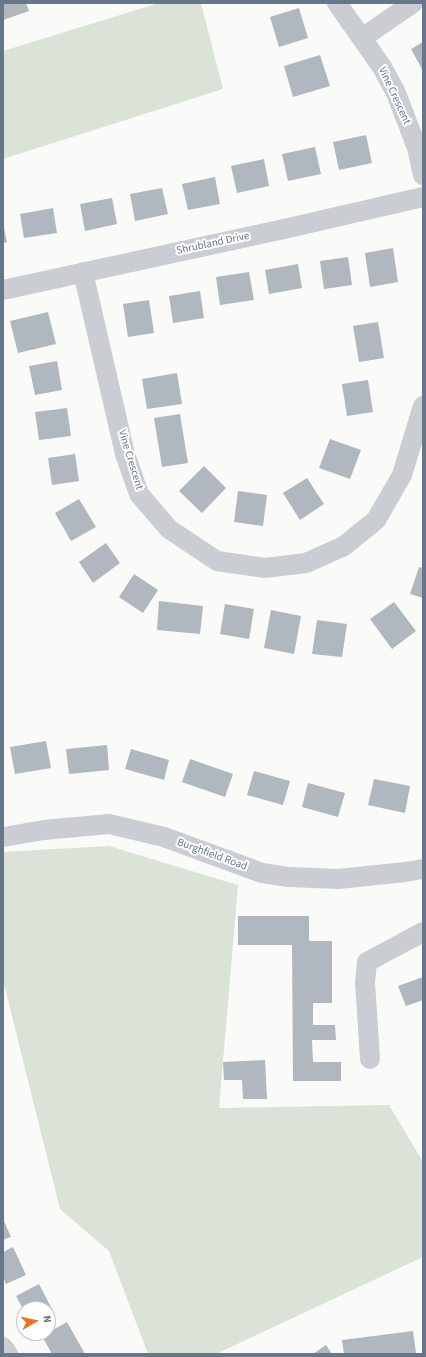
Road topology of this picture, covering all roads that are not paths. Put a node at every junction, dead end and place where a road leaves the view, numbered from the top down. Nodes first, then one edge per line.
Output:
1 (337, 3) edge
2 (413, 3) edge
3 (362, 38) junction
4 (423, 175) edge
5 (423, 197) edge
6 (83, 272) junction
7 (3, 290) edge
8 (423, 406) edge
9 (3, 837) edge
10 (423, 869) edge
11 (423, 932) edge
12 (370, 1059) dead end
13 (3, 1348) edge
14 (8, 1354) edge

1 - 3 street, Vine Crescent
2 - 3 street
3 - 4 street, Vine Crescent
5 - 6 street, Shrubland Drive
6 - 7 street, Shrubland Drive
6 - 8 street, Vine Crescent
9 - 10 street, Burghfield Road
11 - 12 street
13 - 14 street

